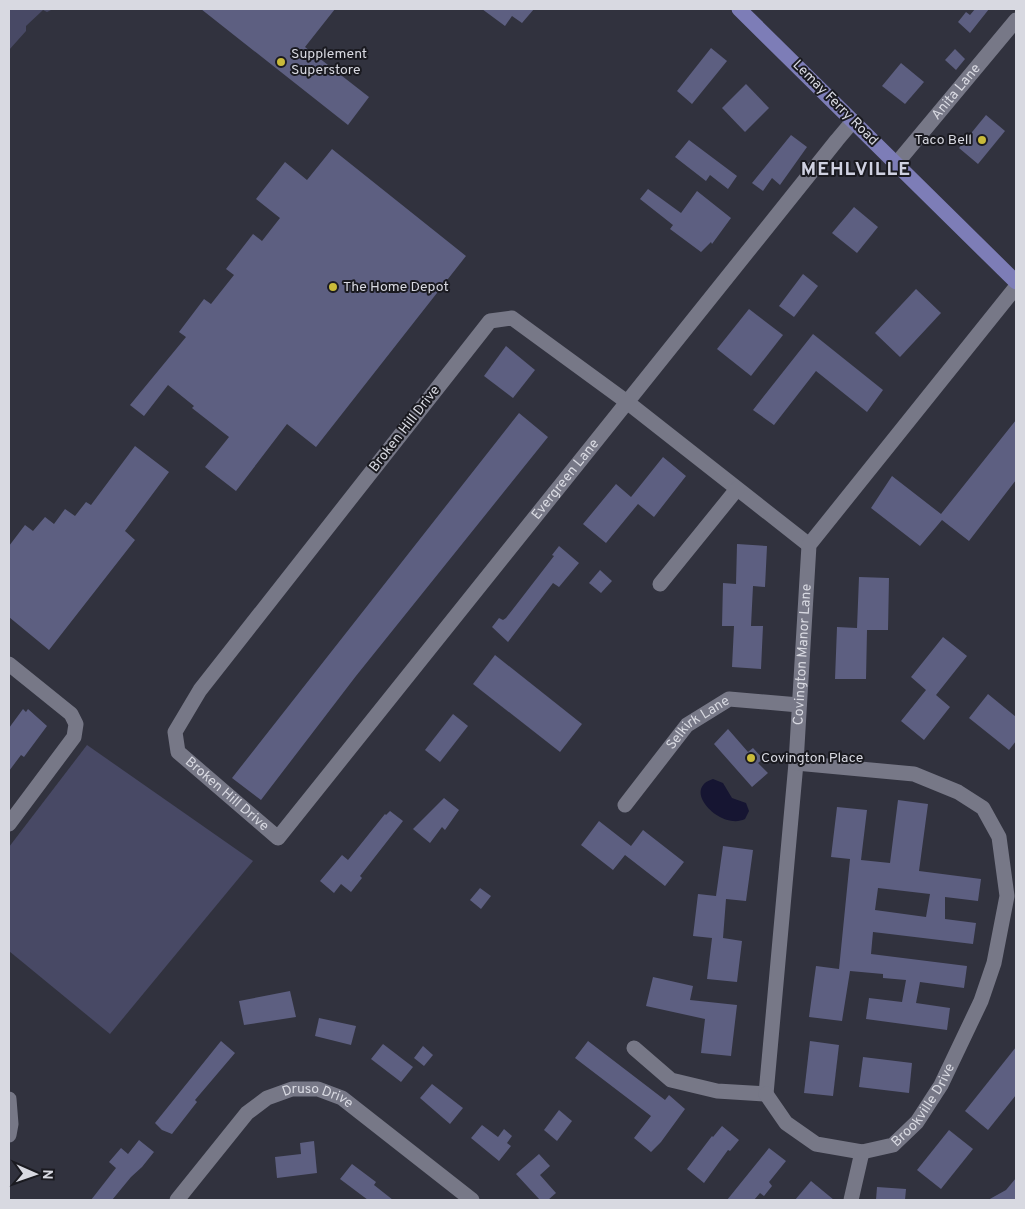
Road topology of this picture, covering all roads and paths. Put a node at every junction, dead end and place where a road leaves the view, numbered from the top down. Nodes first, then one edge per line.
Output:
1 (739, 9) edge
2 (1016, 20) edge
3 (853, 121) junction
4 (896, 164) junction
5 (1016, 282) edge
6 (1016, 287) edge
7 (626, 402) junction
8 (737, 488) junction
9 (809, 545) junction
10 (660, 584) dead end
11 (9, 664) edge
12 (800, 705) junction
13 (796, 763) junction
14 (625, 805) dead end
15 (9, 824) edge
16 (278, 838) joint
17 (1011, 895) edge
18 (634, 1048) dead end
19 (766, 1094) junction
20 (9, 1099) edge
21 (9, 1135) edge
22 (862, 1152) junction
23 (177, 1200) edge
24 (472, 1200) edge
25 (851, 1200) edge

1 - 3 main road, Lemay Ferry Road
2 - 4 street, Anita Lane
3 - 4 main road, Lemay Ferry Road
3 - 7 street, Evergreen Lane
4 - 5 main road, Lemay Ferry Road
6 - 9 street
7 - 8 street, Broken Hill Drive
7 - 16 street, Evergreen Lane
7 - 16 street, Broken Hill Drive
8 - 9 street, Broken Hill Drive
8 - 10 street
9 - 12 street, Covington Manor Lane
11 - 15 street
12 - 13 street, Covington Manor Lane
12 - 14 street, Selkirk Lane
13 - 17 street, Brookville Drive
13 - 19 street, Covington Manor Lane
17 - 22 street, Brookville Drive
18 - 19 street
19 - 22 street, Brookville Drive
20 - 21 street
22 - 25 street
23 - 24 street, Druso Drive

